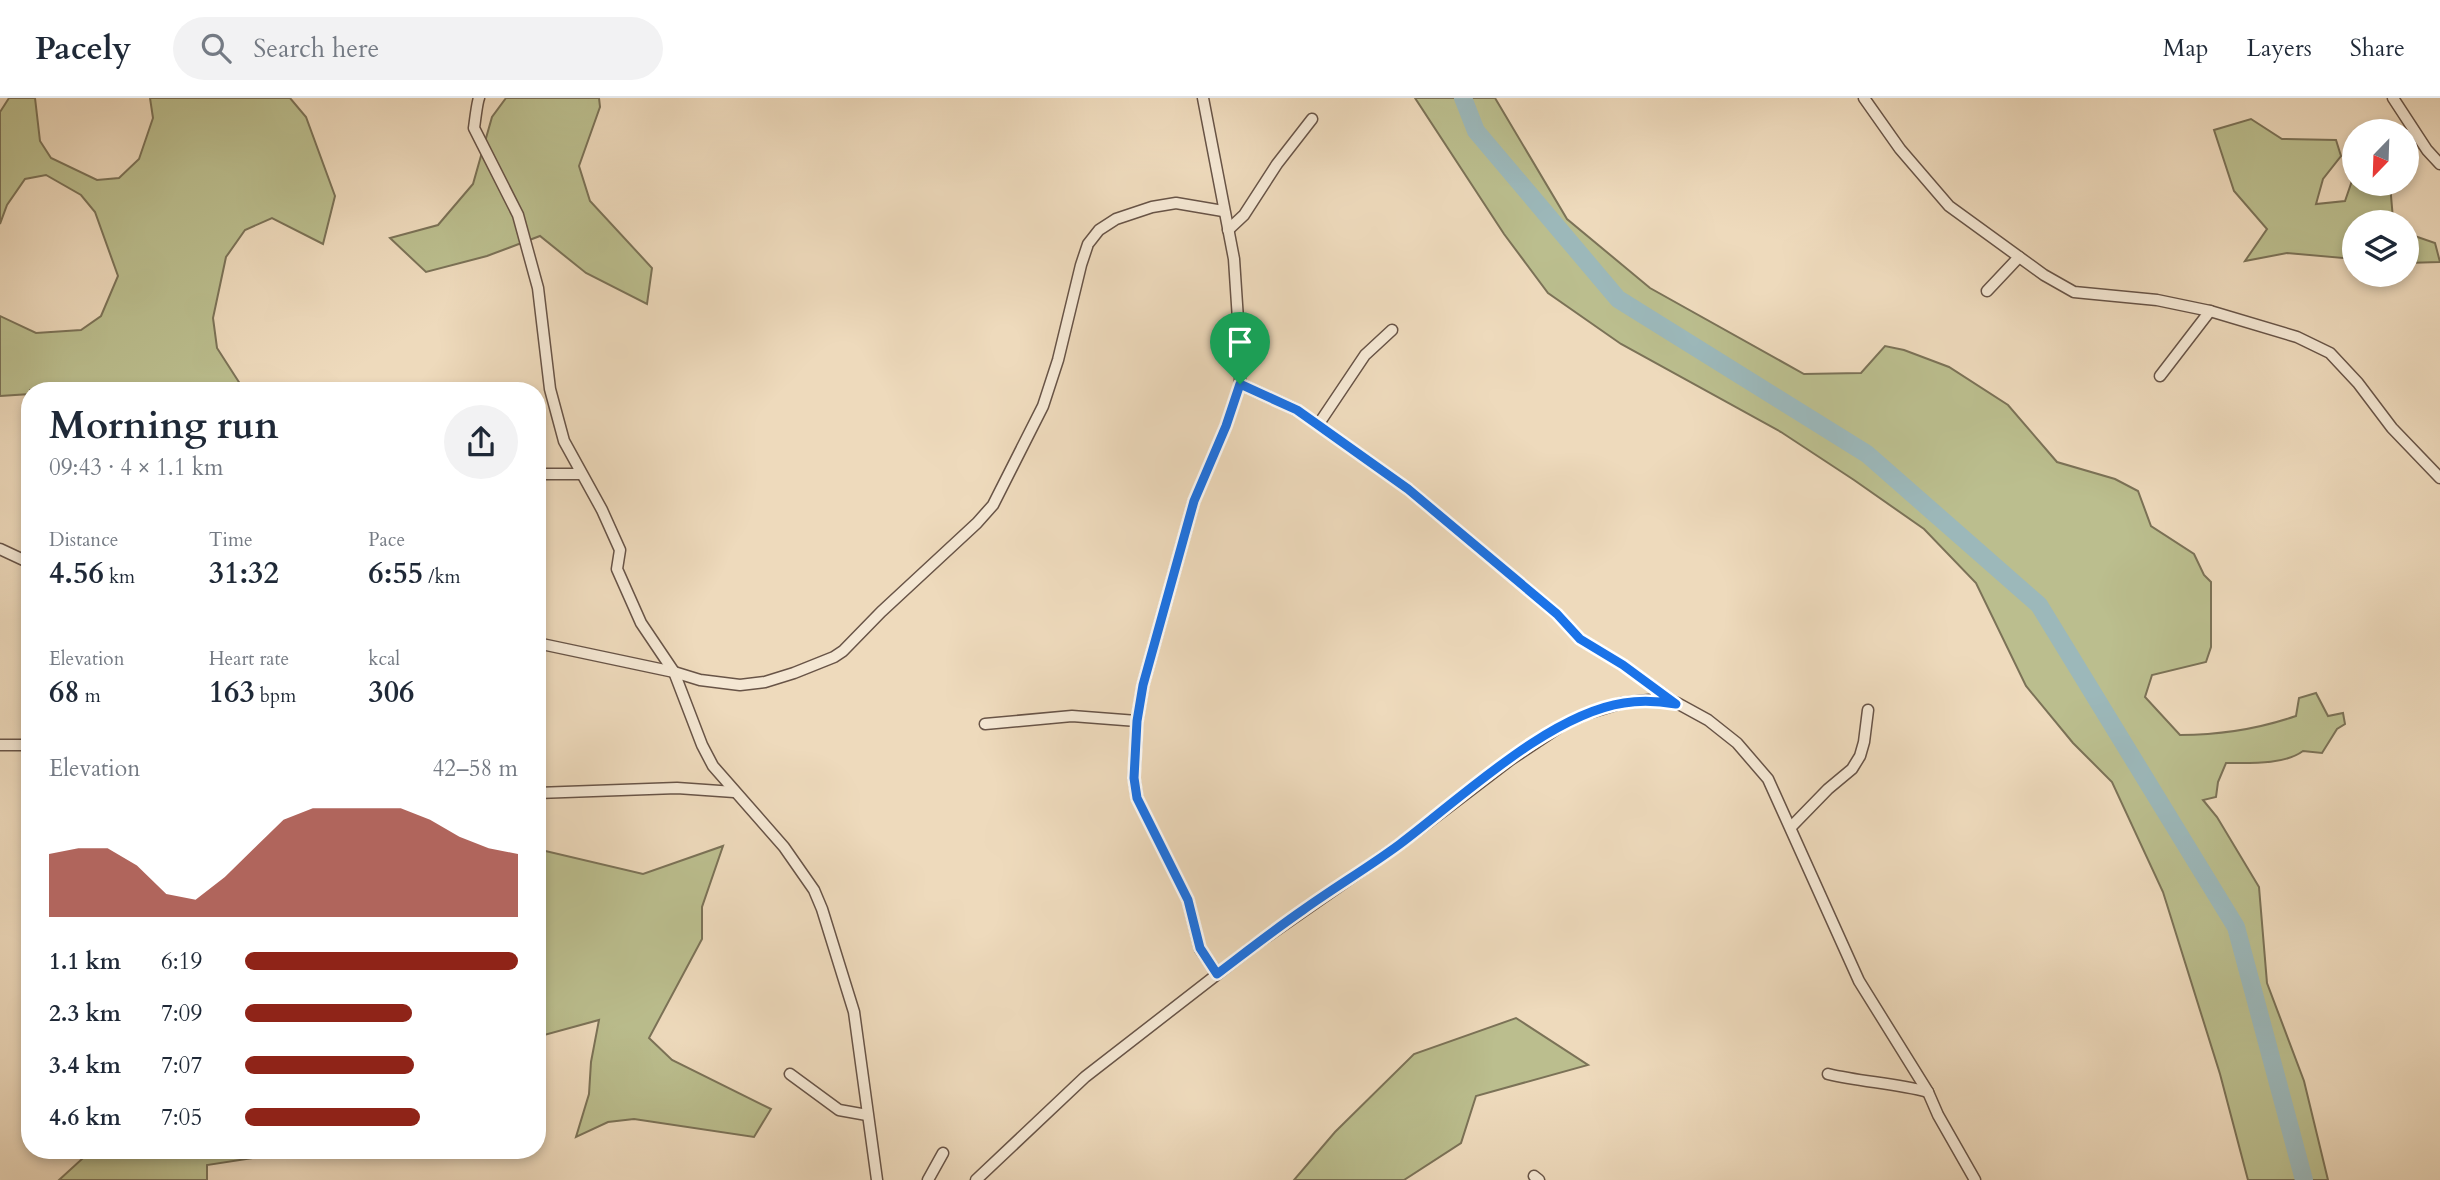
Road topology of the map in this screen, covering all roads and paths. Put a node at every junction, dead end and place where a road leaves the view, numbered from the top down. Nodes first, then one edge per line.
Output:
1 (479, 98) edge
2 (1203, 98) edge
3 (1864, 98) edge
4 (2393, 98) edge
5 (1312, 119) dead end
6 (2440, 164) edge
7 (1223, 211) junction
8 (1228, 230) junction
9 (2019, 257) junction
10 (1987, 291) dead end
11 (2210, 311) junction
12 (1392, 330) dead end
13 (2160, 376) dead end
14 (1240, 384) junction
15 (1318, 425) junction
16 (546, 474) edge
17 (580, 474) junction
18 (2440, 478) edge
19 (0, 549) edge
20 (21, 559) edge
21 (546, 645) edge
22 (674, 672) junction
23 (1676, 704) junction
24 (1868, 710) dead end
25 (1137, 721) junction
26 (985, 724) dead end
27 (21, 744) edge
28 (0, 745) edge
29 (734, 792) junction
30 (546, 793) edge
31 (1791, 827) junction
32 (1217, 974) junction
33 (790, 1074) dead end
34 (1828, 1074) dead end
35 (1928, 1092) junction
36 (867, 1115) junction
37 (943, 1153) dead end
38 (877, 1180) edge
39 (928, 1180) edge
40 (976, 1180) edge
41 (1975, 1180) edge

1 - 17 street
2 - 7 street
3 - 9 street
4 - 6 street
5 - 8 street
7 - 8 street
7 - 22 street
8 - 14 street
9 - 10 street
9 - 11 street
11 - 13 street
11 - 18 street
12 - 15 street
14 - 15 street
14 - 25 street
15 - 23 street
16 - 17 street
17 - 22 street
19 - 20 street
21 - 22 street
22 - 29 street
23 - 31 street
23 - 32 street
24 - 31 street
25 - 26 street
25 - 32 street
27 - 28 street
29 - 30 street
29 - 36 street
31 - 35 street
32 - 40 street
33 - 36 street
34 - 35 street
35 - 41 street
36 - 38 street
37 - 39 street

